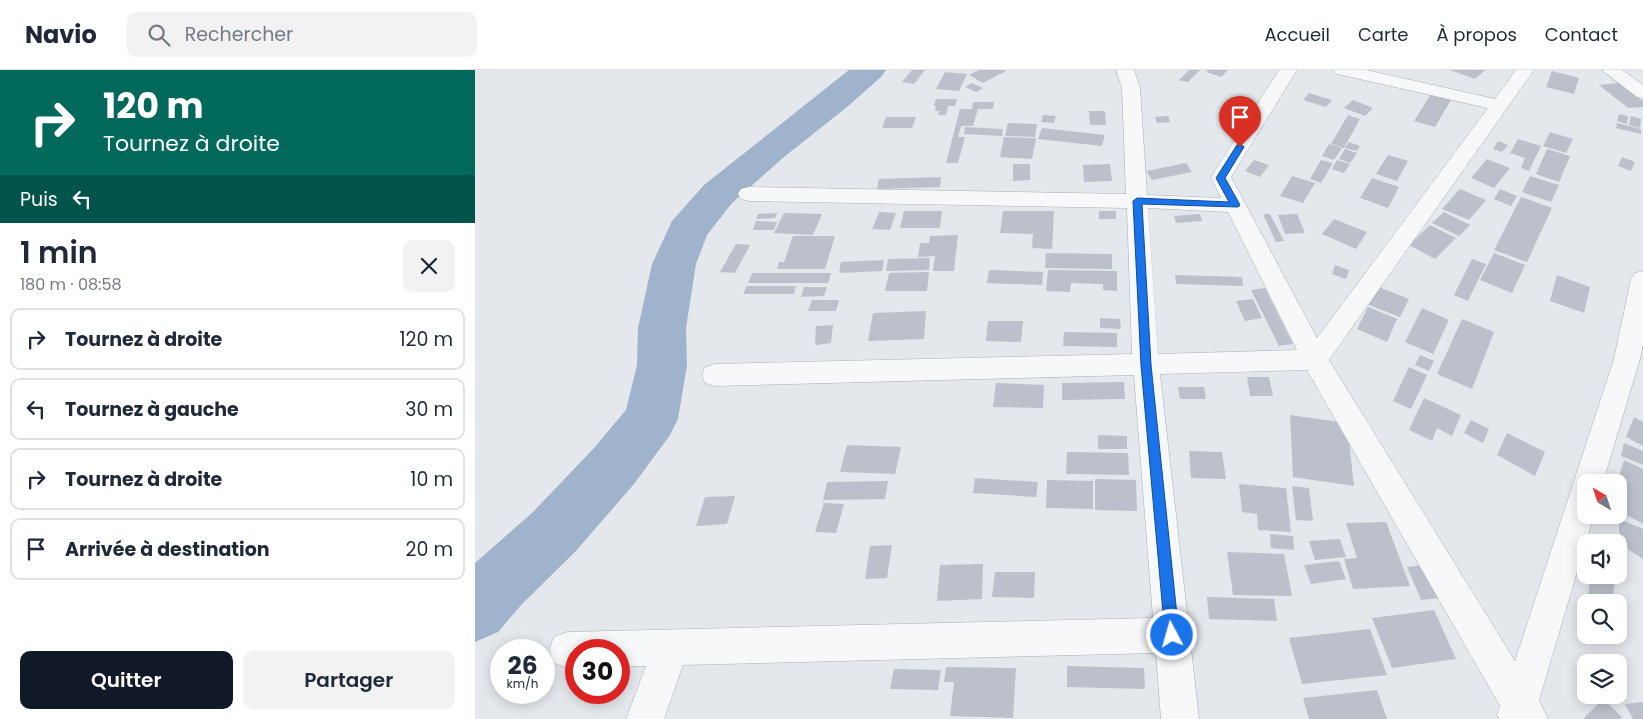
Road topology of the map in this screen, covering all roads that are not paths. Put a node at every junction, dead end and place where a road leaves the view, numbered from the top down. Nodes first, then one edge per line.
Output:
1 (1125, 70) edge
2 (1288, 70) edge
3 (1342, 70) edge
4 (1525, 70) edge
5 (1611, 70) edge
6 (1643, 93) edge
7 (1498, 105) junction
8 (749, 194) dead end
9 (1137, 201) junction
10 (1235, 205) junction
11 (1643, 280) edge
12 (1638, 331) edge
13 (1315, 360) junction
14 (1146, 365) junction
15 (1635, 367) edge
16 (715, 375) dead end
17 (1591, 474) edge
18 (1577, 520) edge
19 (1172, 635) junction
20 (671, 647) junction
21 (630, 648) edge
22 (1521, 714) edge
23 (645, 719) edge
24 (1181, 719) edge

1 - 9 street
2 - 10 street
3 - 7 street
4 - 7 street
5 - 6 street
7 - 13 street
8 - 9 street
9 - 10 street
9 - 14 street
10 - 13 street
11 - 12 street
12 - 15 street
13 - 14 street
13 - 22 street
14 - 16 street
14 - 19 street
15 - 17 street
18 - 22 street
19 - 20 street
19 - 24 street
20 - 21 street
20 - 23 street

